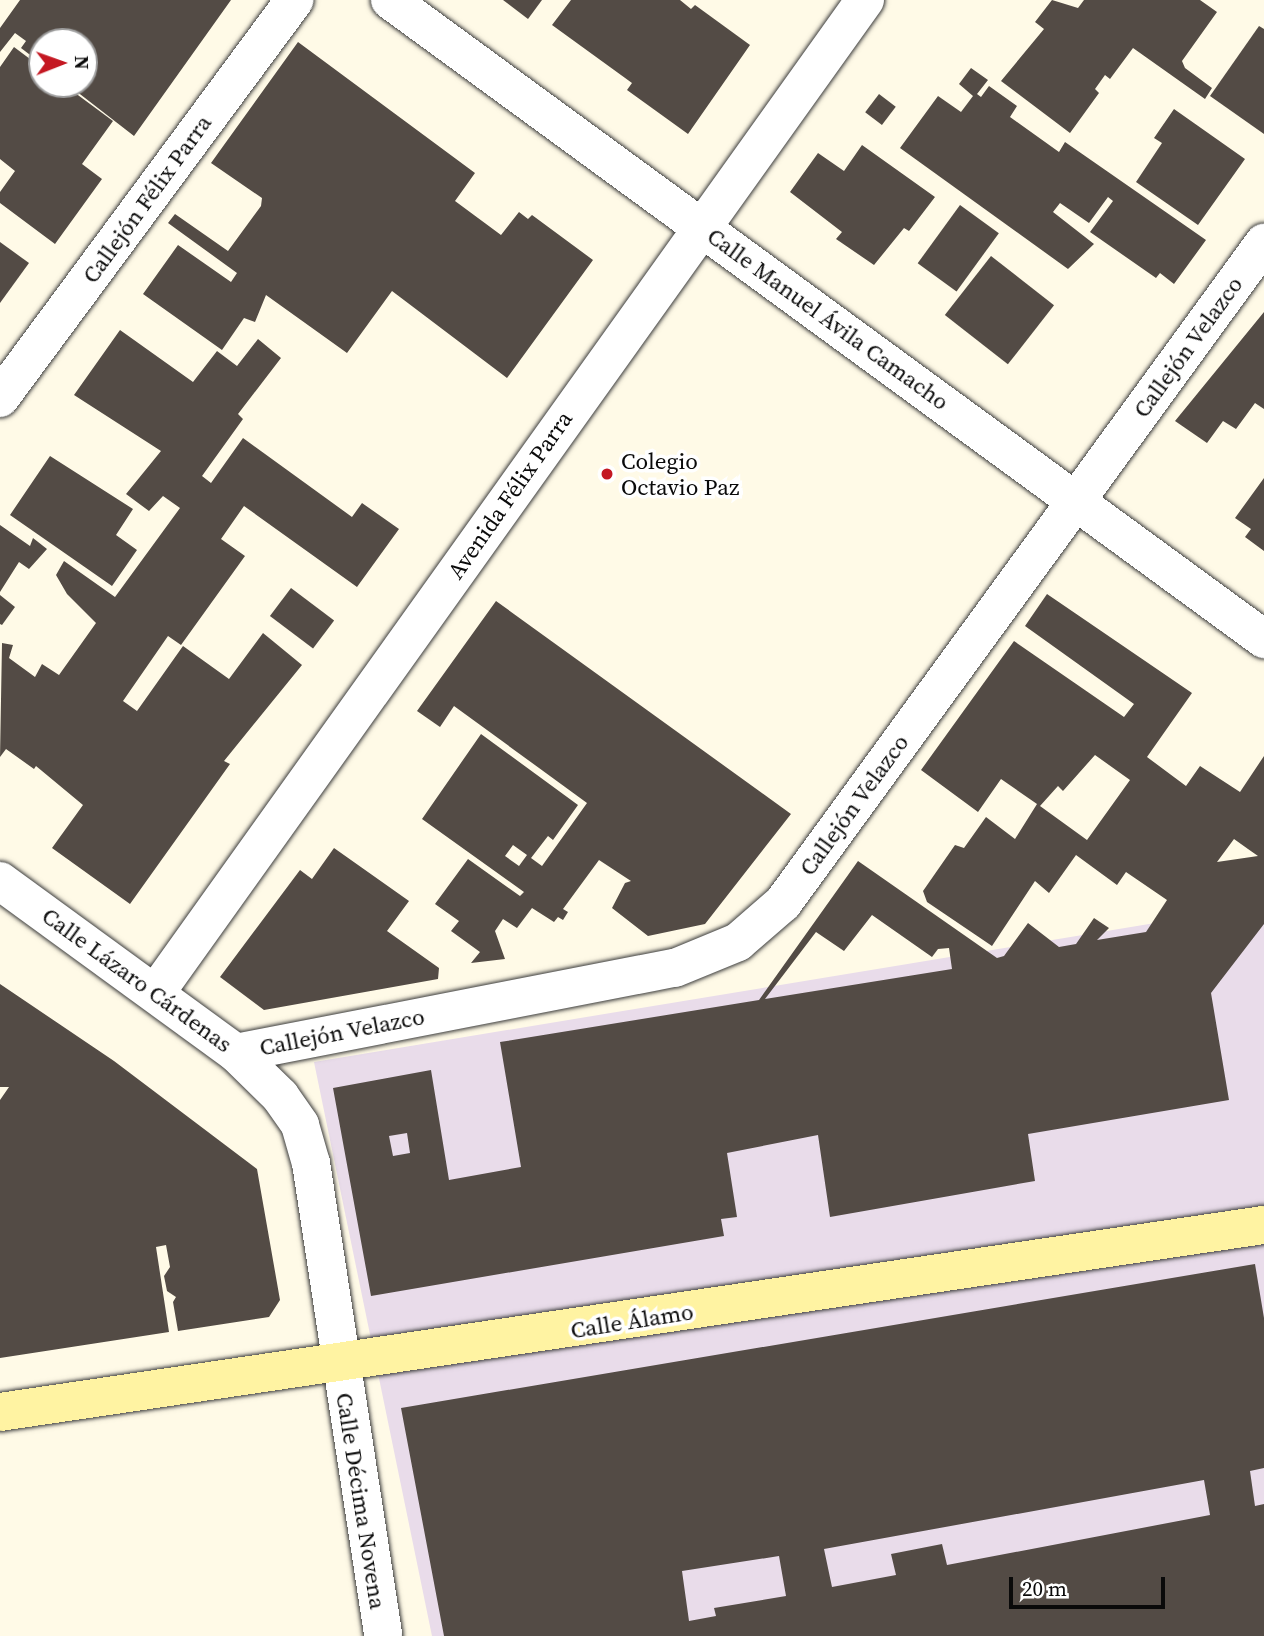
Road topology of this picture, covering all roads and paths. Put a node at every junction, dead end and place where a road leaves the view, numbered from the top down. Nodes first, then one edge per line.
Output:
1 (295, 0) edge
2 (390, 0) edge
3 (865, 0) edge
4 (699, 227) junction
5 (1264, 243) edge
6 (0, 398) edge
7 (1078, 499) junction
8 (1264, 639) edge
9 (0, 881) edge
10 (157, 992) junction
11 (236, 1053) junction
12 (1264, 1225) edge
13 (339, 1365) junction
14 (0, 1412) edge
15 (383, 1636) edge

1 - 6 street, Callejón Félix Parra
2 - 4 street, Calle Manuel Ávila Camacho
3 - 4 street, Avenida Félix Parra
4 - 7 street, Calle Manuel Ávila Camacho
4 - 10 street, Avenida Félix Parra
5 - 7 street, Callejón Velazco
7 - 8 street, Calle Manuel Ávila Camacho
7 - 11 street, Callejón Velazco
9 - 10 street, Calle Lázaro Cárdenas
10 - 11 street, Calle Lázaro Cárdenas
11 - 13 street, Calle Lázaro Cárdenas
12 - 13 street, Calle Álamo
13 - 14 street, Calle Álamo
13 - 15 street, Calle Décima Novena

